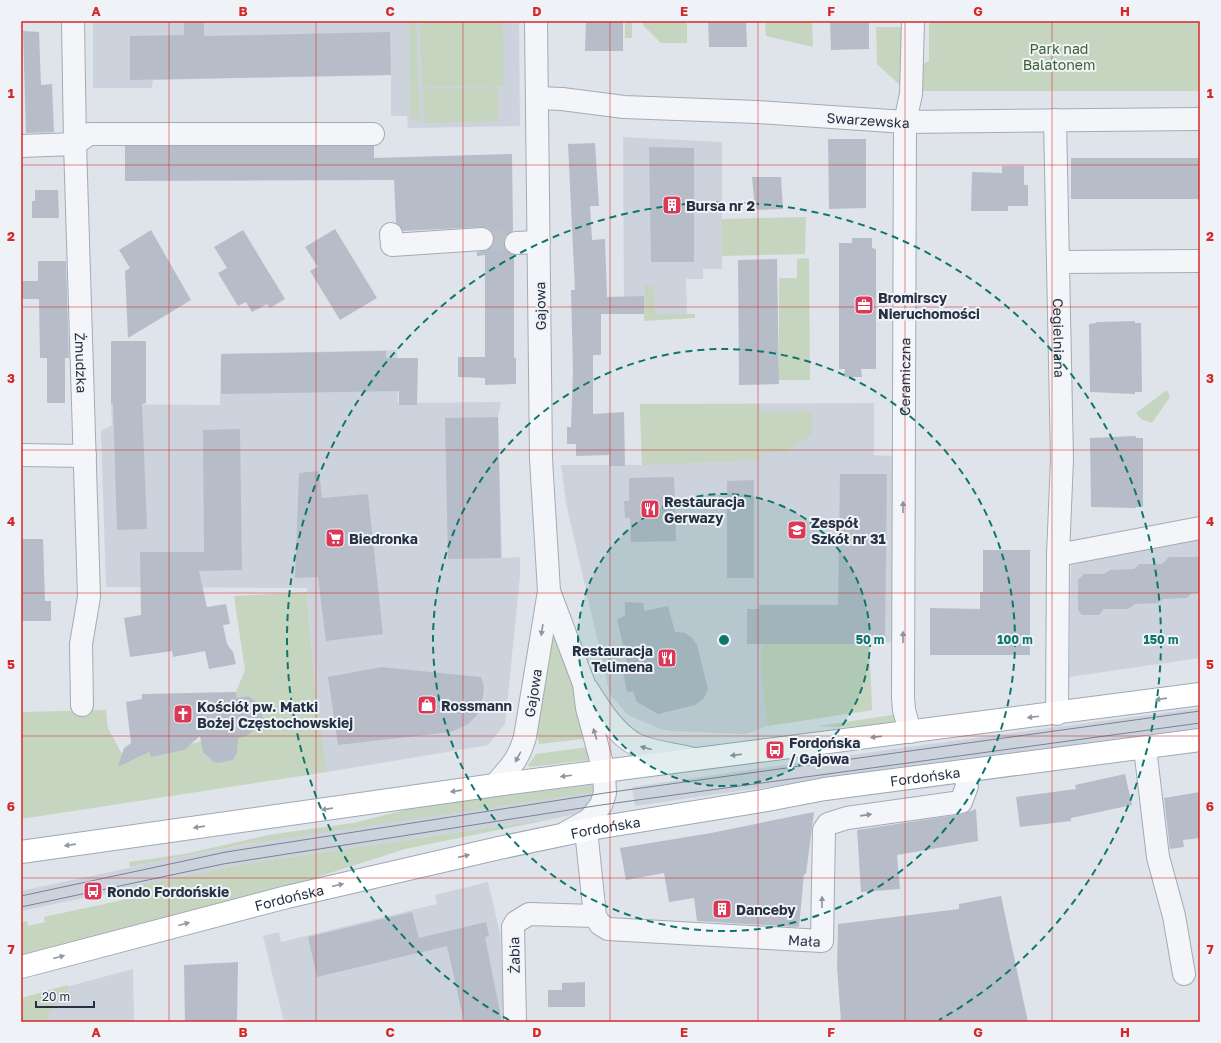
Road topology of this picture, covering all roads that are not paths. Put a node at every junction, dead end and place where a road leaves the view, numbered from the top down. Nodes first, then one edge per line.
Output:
1 (73, 21) edge
2 (536, 21) edge
3 (913, 21) edge
4 (537, 98) junction
5 (1200, 119) edge
6 (1055, 120) junction
7 (905, 122) junction
8 (373, 134) dead end
9 (75, 144) junction
10 (21, 146) edge
11 (391, 234) dead end
12 (482, 239) tunnel mouth
13 (539, 242) junction
14 (516, 243) tunnel mouth
15 (1200, 260) edge
16 (1058, 262) junction
17 (21, 455) edge
18 (85, 456) junction
19 (1200, 528) edge
20 (1058, 555) junction
21 (549, 591) junction
22 (584, 684) junction
23 (1200, 694) edge
24 (82, 704) dead end
25 (1057, 714) junction
26 (910, 732) junction
27 (1200, 740) edge
28 (1145, 748) junction
29 (712, 758) junction
30 (604, 771) junction
31 (965, 771) junction
32 (495, 785) junction
33 (586, 830) junction
34 (564, 834) junction
35 (21, 852) edge
36 (595, 916) junction
37 (21, 967) edge
38 (1184, 974) dead end
39 (515, 1022) edge

1 - 9 street, Żmudzka
2 - 4 street, Gajowa
3 - 7 street, Ceramiczna
4 - 7 street, Swarzewska
4 - 13 street, Gajowa
5 - 6 street, Swarzewska
6 - 7 street, Swarzewska
6 - 16 street, Cegielniana
26 -> 7 street, Ceramiczna
8 - 9 street
9 - 10 street
9 - 18 street, Żmudzka
11 - 12 street
13 - 14 street
13 - 21 street, Gajowa
15 - 16 street
16 - 20 street, Cegielniana
17 - 18 street
18 - 24 street, Żmudzka
19 - 20 street
20 - 25 street, Cegielniana
21 - 22 street, Gajowa
21 -> 32 street, Gajowa
29 -> 22 street, Gajowa
30 -> 22 street, Gajowa
23 -> 25 main road
25 -> 26 main road
26 -> 29 main road
27 - 28 main road, Fordońska
28 - 31 main road, Fordońska
28 - 38 street
29 - 30 main road
30 -> 32 main road
30 - 34 street, Gajowa
31 - 33 main road, Fordońska
36 -> 31 street, Mała
32 -> 35 main road
33 - 34 main road, Fordońska
33 - 36 street
37 -> 34 main road, Fordońska
36 - 39 street, Żabia

